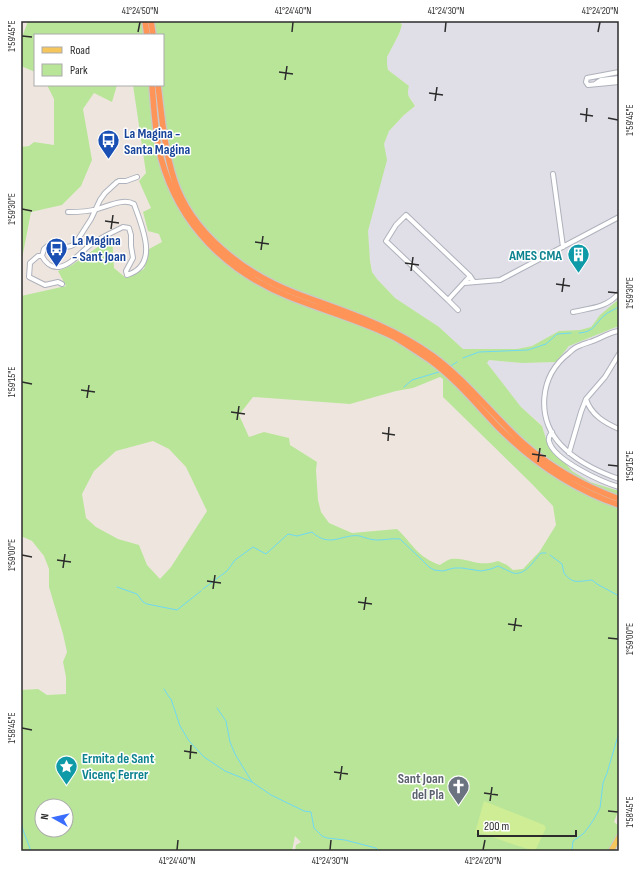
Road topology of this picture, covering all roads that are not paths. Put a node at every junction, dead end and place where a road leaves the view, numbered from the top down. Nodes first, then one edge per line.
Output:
1 (145, 21) edge
2 (151, 21) edge
3 (147, 34) edge
4 (153, 34) edge
5 (619, 72) edge
6 (619, 77) edge
7 (593, 78) junction
8 (619, 82) edge
9 (594, 85) junction
10 (152, 86) edge
11 (158, 86) edge
12 (553, 174) dead end
13 (137, 177) dead end
14 (96, 210) junction
15 (68, 212) dead end
16 (619, 217) edge
17 (563, 246) junction
18 (42, 256) junction
19 (470, 276) junction
20 (474, 282) junction
21 (463, 283) junction
22 (62, 284) dead end
23 (619, 293) edge
24 (448, 300) junction
25 (458, 310) dead end
26 (573, 312) dead end
27 (619, 331) edge
28 (619, 354) edge
29 (433, 360) junction
30 (456, 379) junction
31 (586, 399) junction
32 (619, 429) edge
33 (552, 432) junction
34 (571, 454) junction
35 (569, 463) junction
36 (619, 479) edge
37 (619, 487) edge
38 (619, 499) edge
39 (619, 505) edge
40 (619, 837) edge
41 (612, 851) edge

1 - 3 highway
2 - 4 highway
5 - 7 street
6 - 7 street
6 - 9 street
7 - 9 street
8 - 9 street
10 - 29 highway
11 - 29 highway
12 - 17 street
13 - 14 street
14 - 15 street
14 - 18 street
14 - 18 street
16 - 17 street
17 - 20 street
18 - 22 street
19 - 20 street
19 - 21 street
19 - 24 street
20 - 21 street
21 - 24 street
23 - 26 street
24 - 25 street
27 - 33 street
28 - 31 street
29 - 30 highway
30 - 38 highway
30 - 39 highway
31 - 32 street
31 - 34 street
33 - 34 street
33 - 35 street
34 - 35 street
34 - 36 street
35 - 37 street
40 - 41 main road

